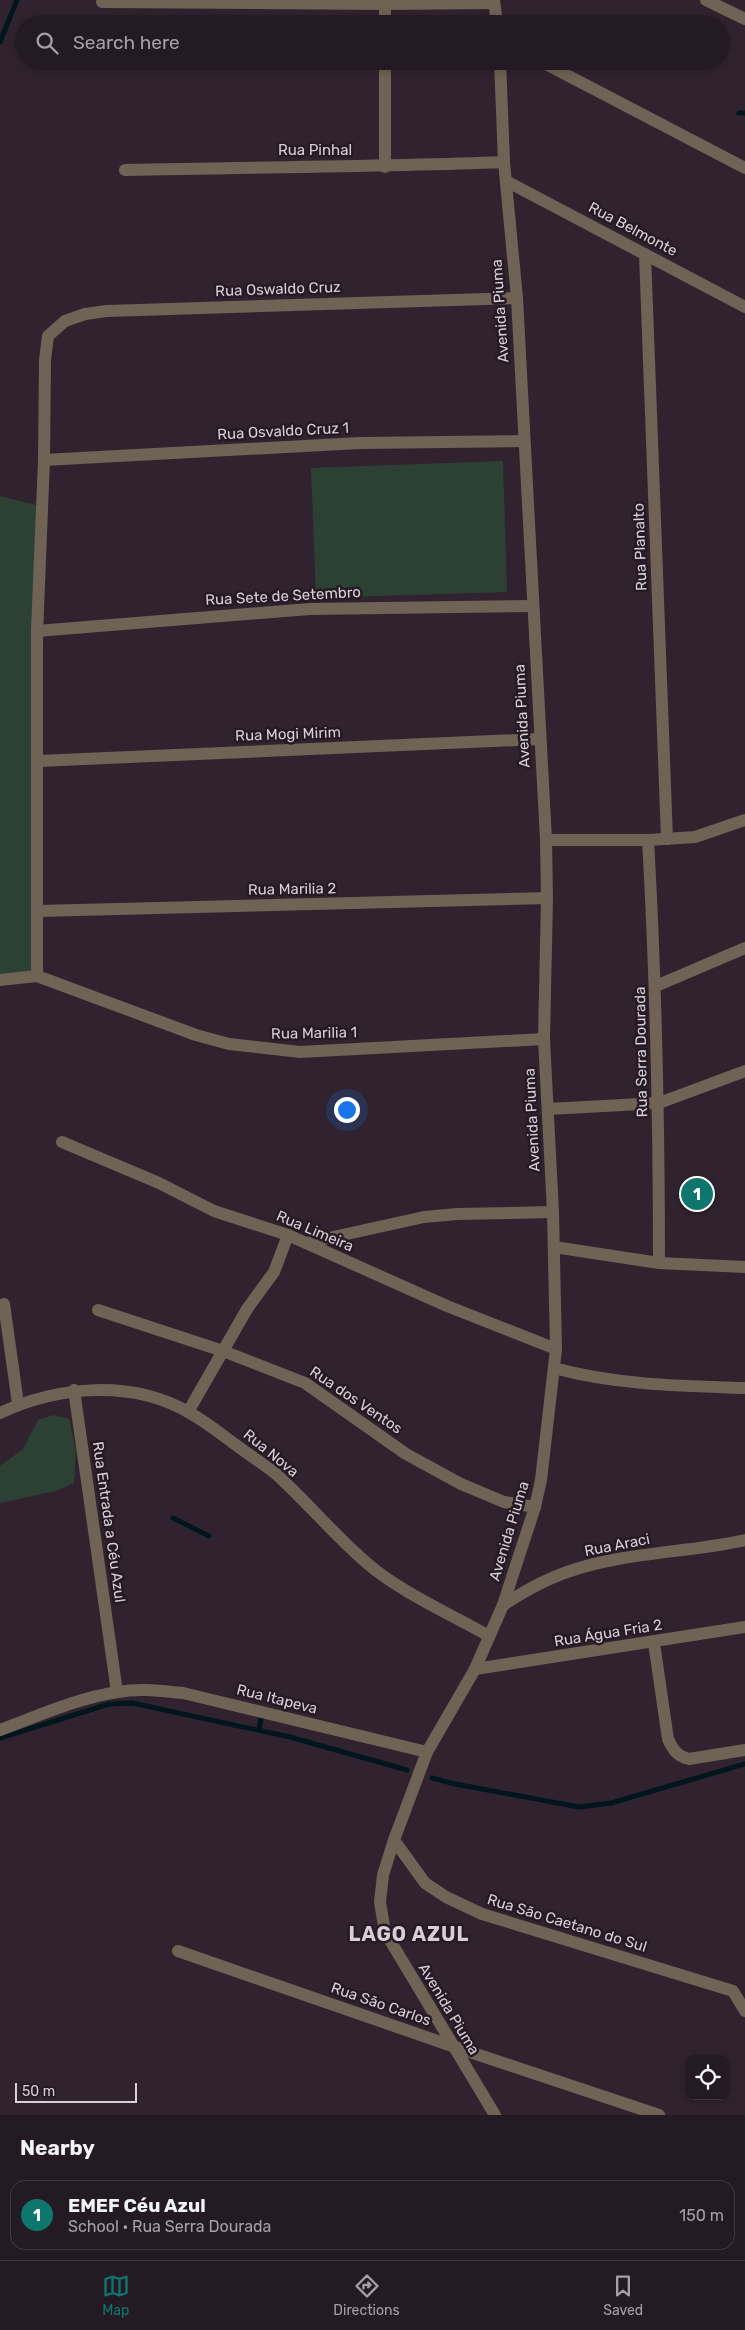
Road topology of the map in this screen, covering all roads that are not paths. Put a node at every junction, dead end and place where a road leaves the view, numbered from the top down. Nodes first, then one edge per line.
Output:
1 (706, 0) edge
2 (494, 1) edge
3 (102, 2) dead end
4 (385, 4) junction
5 (385, 15) edge
6 (496, 15) edge
7 (745, 20) edge
8 (385, 70) edge
9 (500, 70) edge
10 (557, 70) edge
11 (504, 162) junction
12 (385, 167) junction
13 (745, 168) edge
14 (126, 170) dead end
15 (506, 181) junction
16 (645, 254) junction
17 (517, 298) junction
18 (745, 307) edge
19 (524, 441) junction
20 (44, 460) junction
21 (532, 606) junction
22 (36, 631) junction
23 (540, 739) junction
24 (38, 761) junction
25 (745, 820) edge
26 (667, 839) junction
27 (546, 840) junction
28 (648, 840) junction
29 (547, 898) junction
30 (38, 911) junction
31 (745, 948) edge
32 (37, 976) junction
33 (0, 980) edge
34 (656, 986) junction
35 (544, 1039) junction
36 (745, 1071) edge
37 (659, 1103) junction
38 (548, 1109) junction
39 (62, 1142) dead end
40 (553, 1212) junction
41 (288, 1235) junction
42 (306, 1243) junction
43 (554, 1247) junction
44 (659, 1263) junction
45 (745, 1267) edge
46 (4, 1304) dead end
47 (98, 1310) dead end
48 (556, 1349) junction
49 (223, 1351) junction
50 (554, 1368) junction
51 (745, 1388) edge
52 (74, 1390) junction
53 (18, 1404) junction
54 (188, 1412) junction
55 (0, 1413) edge
56 (535, 1507) junction
57 (745, 1540) edge
58 (503, 1606) junction
59 (745, 1627) edge
60 (489, 1636) junction
61 (654, 1643) junction
62 (475, 1669) junction
63 (117, 1692) junction
64 (0, 1730) edge
65 (745, 1750) edge
66 (427, 1752) junction
67 (394, 1840) junction
68 (178, 1951) dead end
69 (739, 1992) edge
70 (745, 2011) edge
71 (452, 2046) junction
72 (495, 2115) edge
73 (659, 2115) edge

1 - 7 street
2 - 4 street
2 - 6 street
3 - 4 street
4 - 5 street
8 - 12 street
9 - 11 street, Avenida Piuma
10 - 13 street
11 - 12 street, Rua Pinhal
11 - 15 street, Avenida Piuma
12 - 14 street, Rua Pinhal
15 - 16 street, Rua Belmonte
15 - 17 street, Avenida Piuma
16 - 18 street, Rua Belmonte
16 - 26 street, Rua Planalto
17 - 19 street, Avenida Piuma
17 - 20 street, Rua Oswaldo Cruz
19 - 20 street, Rua Osvaldo Cruz 1
19 - 21 street, Avenida Piuma
20 - 22 street
21 - 22 street, Rua Sete de Setembro
21 - 23 street, Avenida Piuma
22 - 24 street
23 - 24 street, Rua Mogi Mirim
23 - 27 street, Avenida Piuma
24 - 30 street
25 - 26 street
26 - 28 street
27 - 28 street
27 - 29 street, Avenida Piuma
28 - 34 street, Rua Serra Dourada
29 - 30 street, Rua Marilia 2
29 - 35 street, Avenida Piuma
30 - 32 street
31 - 34 street
32 - 33 street
32 - 35 street, Rua Marilia 1
34 - 37 street, Rua Serra Dourada
35 - 38 street, Avenida Piuma
36 - 37 street
37 - 38 street
37 - 44 street, Rua Serra Dourada
38 - 40 street, Avenida Piuma
39 - 41 street, Rua Limeira
40 - 42 street
40 - 43 street, Avenida Piuma
41 - 42 street, Rua Limeira
41 - 49 street
42 - 48 street, Rua Limeira
43 - 44 street
43 - 48 street, Avenida Piuma
44 - 45 street
46 - 53 street
47 - 49 street, Rua dos Ventos
48 - 50 street, Avenida Piuma
49 - 54 street
49 - 56 street, Rua dos Ventos
50 - 51 street
50 - 56 street, Avenida Piuma
52 - 53 street, Rua Nova
52 - 54 street, Rua Nova
52 - 63 street, Rua Entrada a Céu Azul
53 - 55 street, Rua Nova
54 - 60 street, Rua Nova
56 - 58 street, Avenida Piuma
57 - 58 street, Rua Araci
58 - 60 street, Avenida Piuma
59 - 61 street, Rua Água Fria 2
60 - 62 street, Avenida Piuma
61 - 62 street, Rua Água Fria 2
61 - 65 street
62 - 66 street, Avenida Piuma
63 - 64 street, Rua Itapeva
63 - 66 street, Rua Itapeva
66 - 67 street, Avenida Piuma
67 - 69 street, Rua São Caetano do Sul
67 - 71 street, Avenida Piuma
68 - 71 street, Rua São Carlos
69 - 70 street, Rua São Caetano do Sul
71 - 72 street, Avenida Piuma
71 - 73 street, Rua São Carlos

